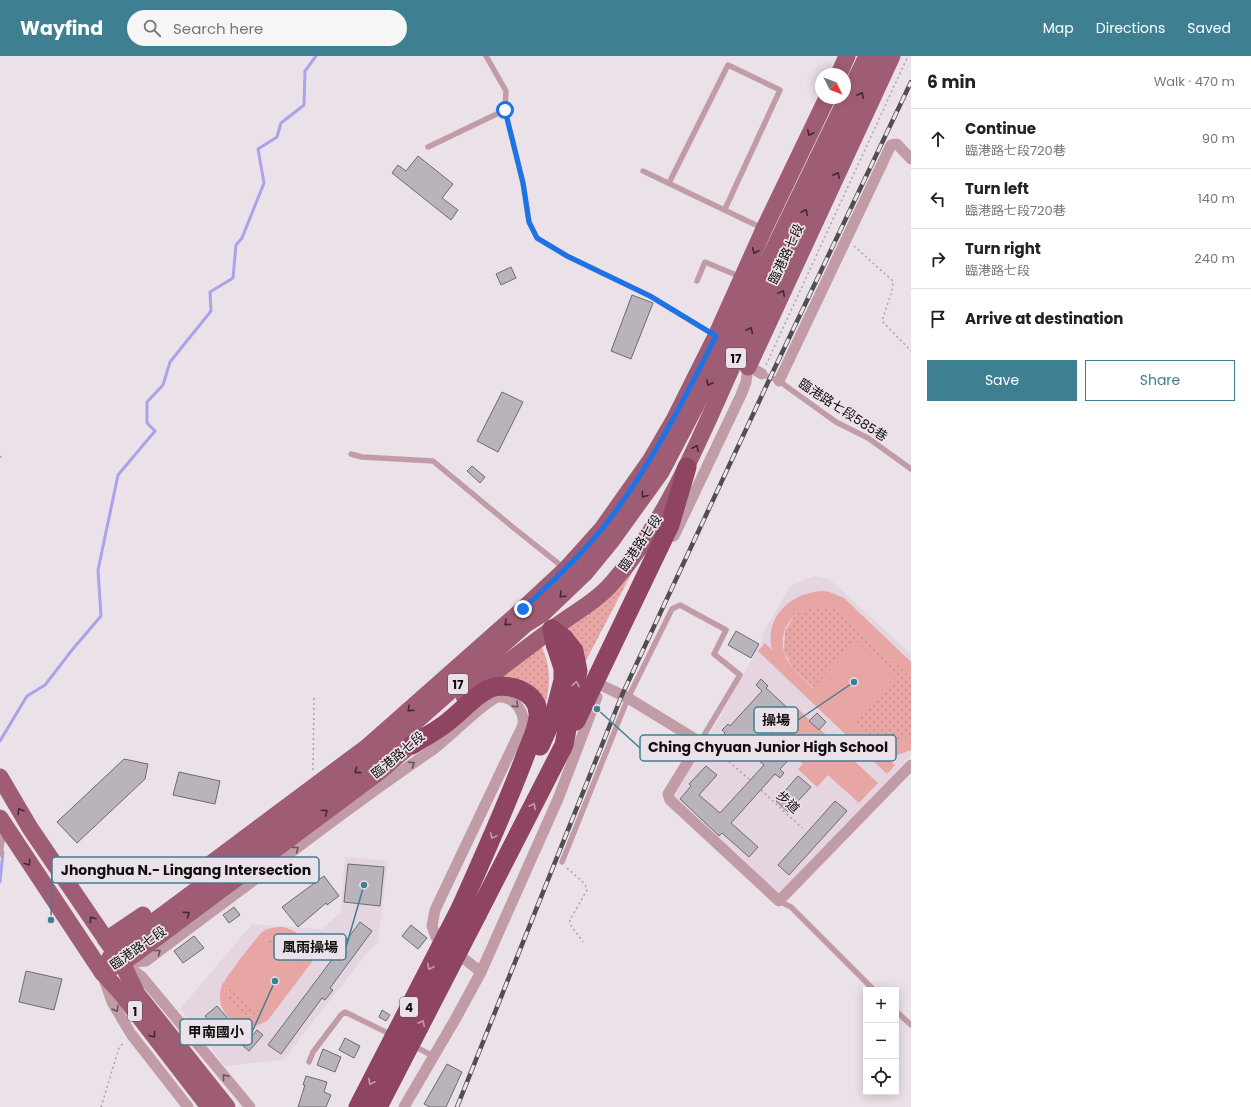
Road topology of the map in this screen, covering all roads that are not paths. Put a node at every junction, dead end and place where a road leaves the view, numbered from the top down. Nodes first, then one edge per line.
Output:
1 (486, 56) edge
2 (847, 56) edge
3 (867, 56) edge
4 (880, 56) edge
5 (892, 56) edge
6 (842, 68) edge
7 (824, 104) edge
8 (505, 110) junction
9 (428, 147) dead end
10 (911, 159) edge
11 (643, 171) dead end
12 (669, 184) junction
13 (724, 209) junction
14 (764, 229) junction
15 (743, 278) junction
16 (697, 281) dead end
17 (738, 356) junction
18 (779, 381) junction
19 (351, 454) dead end
20 (687, 467) junction
21 (911, 469) edge
22 (566, 569) junction
23 (547, 621) junction
24 (601, 685) junction
25 (628, 698) junction
26 (700, 742) junction
27 (412, 745) junction
28 (564, 745) junction
29 (372, 751) junction
30 (911, 765) edge
31 (0, 776) edge
32 (506, 807) junction
33 (2, 822) edge
34 (0, 854) edge
35 (562, 862) road end
36 (779, 901) junction
37 (469, 911) junction
38 (114, 951) junction
39 (102, 972) junction
40 (481, 972) junction
41 (871, 987) edge
42 (899, 1014) edge
43 (911, 1025) edge
44 (400, 1039) dead end
45 (406, 1042) dead end
46 (171, 1048) junction
47 (433, 1056) junction
48 (310, 1062) dead end
49 (188, 1107) edge
50 (209, 1107) edge
51 (227, 1107) edge
52 (250, 1107) edge
53 (358, 1107) edge
54 (378, 1107) edge
55 (404, 1107) edge

1 - 8 lane, 臨港路七段585巷
2 - 6 main road
3 - 17 main road, 臨港路七段 / 17
17 -> 4 main road, 臨港路七段 / 17
17 -> 5 main road, 臨港路七段 / 17
7 -> 14 main road, 臨港路七段 / 17
8 - 9 lane
8 - 17 lane, 臨港路七段585巷
10 - 18 street
11 - 12 lane
12 - 13 lane
12 - 13 lane
13 - 14 lane
14 -> 15 main road, 臨港路七段 / 17
15 - 16 lane
15 - 17 main road, 臨港路七段 / 17
17 - 18 lane, 臨港路七段585巷
20 -> 17 main road, 臨港路七段 / 17
17 - 22 main road, 臨港路七段 / 17
17 -> 23 main road, 臨港路七段 / 17
17 - 24 street
18 - 21 lane, 臨港路七段585巷
19 - 22 lane
20 - 23 main road, 臨港路七段 / 17
20 - 28 highway
22 -> 29 main road, 臨港路七段 / 17
23 - 27 main road, 臨港路七段 / 17
28 -> 23 highway
23 - 29 main road, 臨港路七段 / 17
23 - 32 highway
24 - 25 street
24 - 40 street
25 - 26 street
25 - 26 lane
25 - 35 lane
26 - 36 street
27 - 32 highway
38 -> 27 main road, 臨港路七段 / 17
37 -> 28 highway
29 -> 38 main road, 臨港路七段 / 17
29 - 38 main road, 臨港路七段 / 17
30 - 36 street
38 -> 31 main road, 1
32 -> 37 highway
33 - 34 lane
33 -> 39 main road, 1
36 - 41 lane
37 -> 53 highway, 4, bridge
54 -> 37 highway, 4, bridge
38 - 39 main road, 臨港路七段 / 17
38 -> 40 street
38 - 46 main road, 1
52 -> 38 street
39 -> 46 main road, 1
39 -> 49 street
40 - 47 street
42 - 43 lane
44 - 48 lane
45 - 47 lane
46 - 50 main road, 1
46 - 51 main road, 1
47 - 55 street

